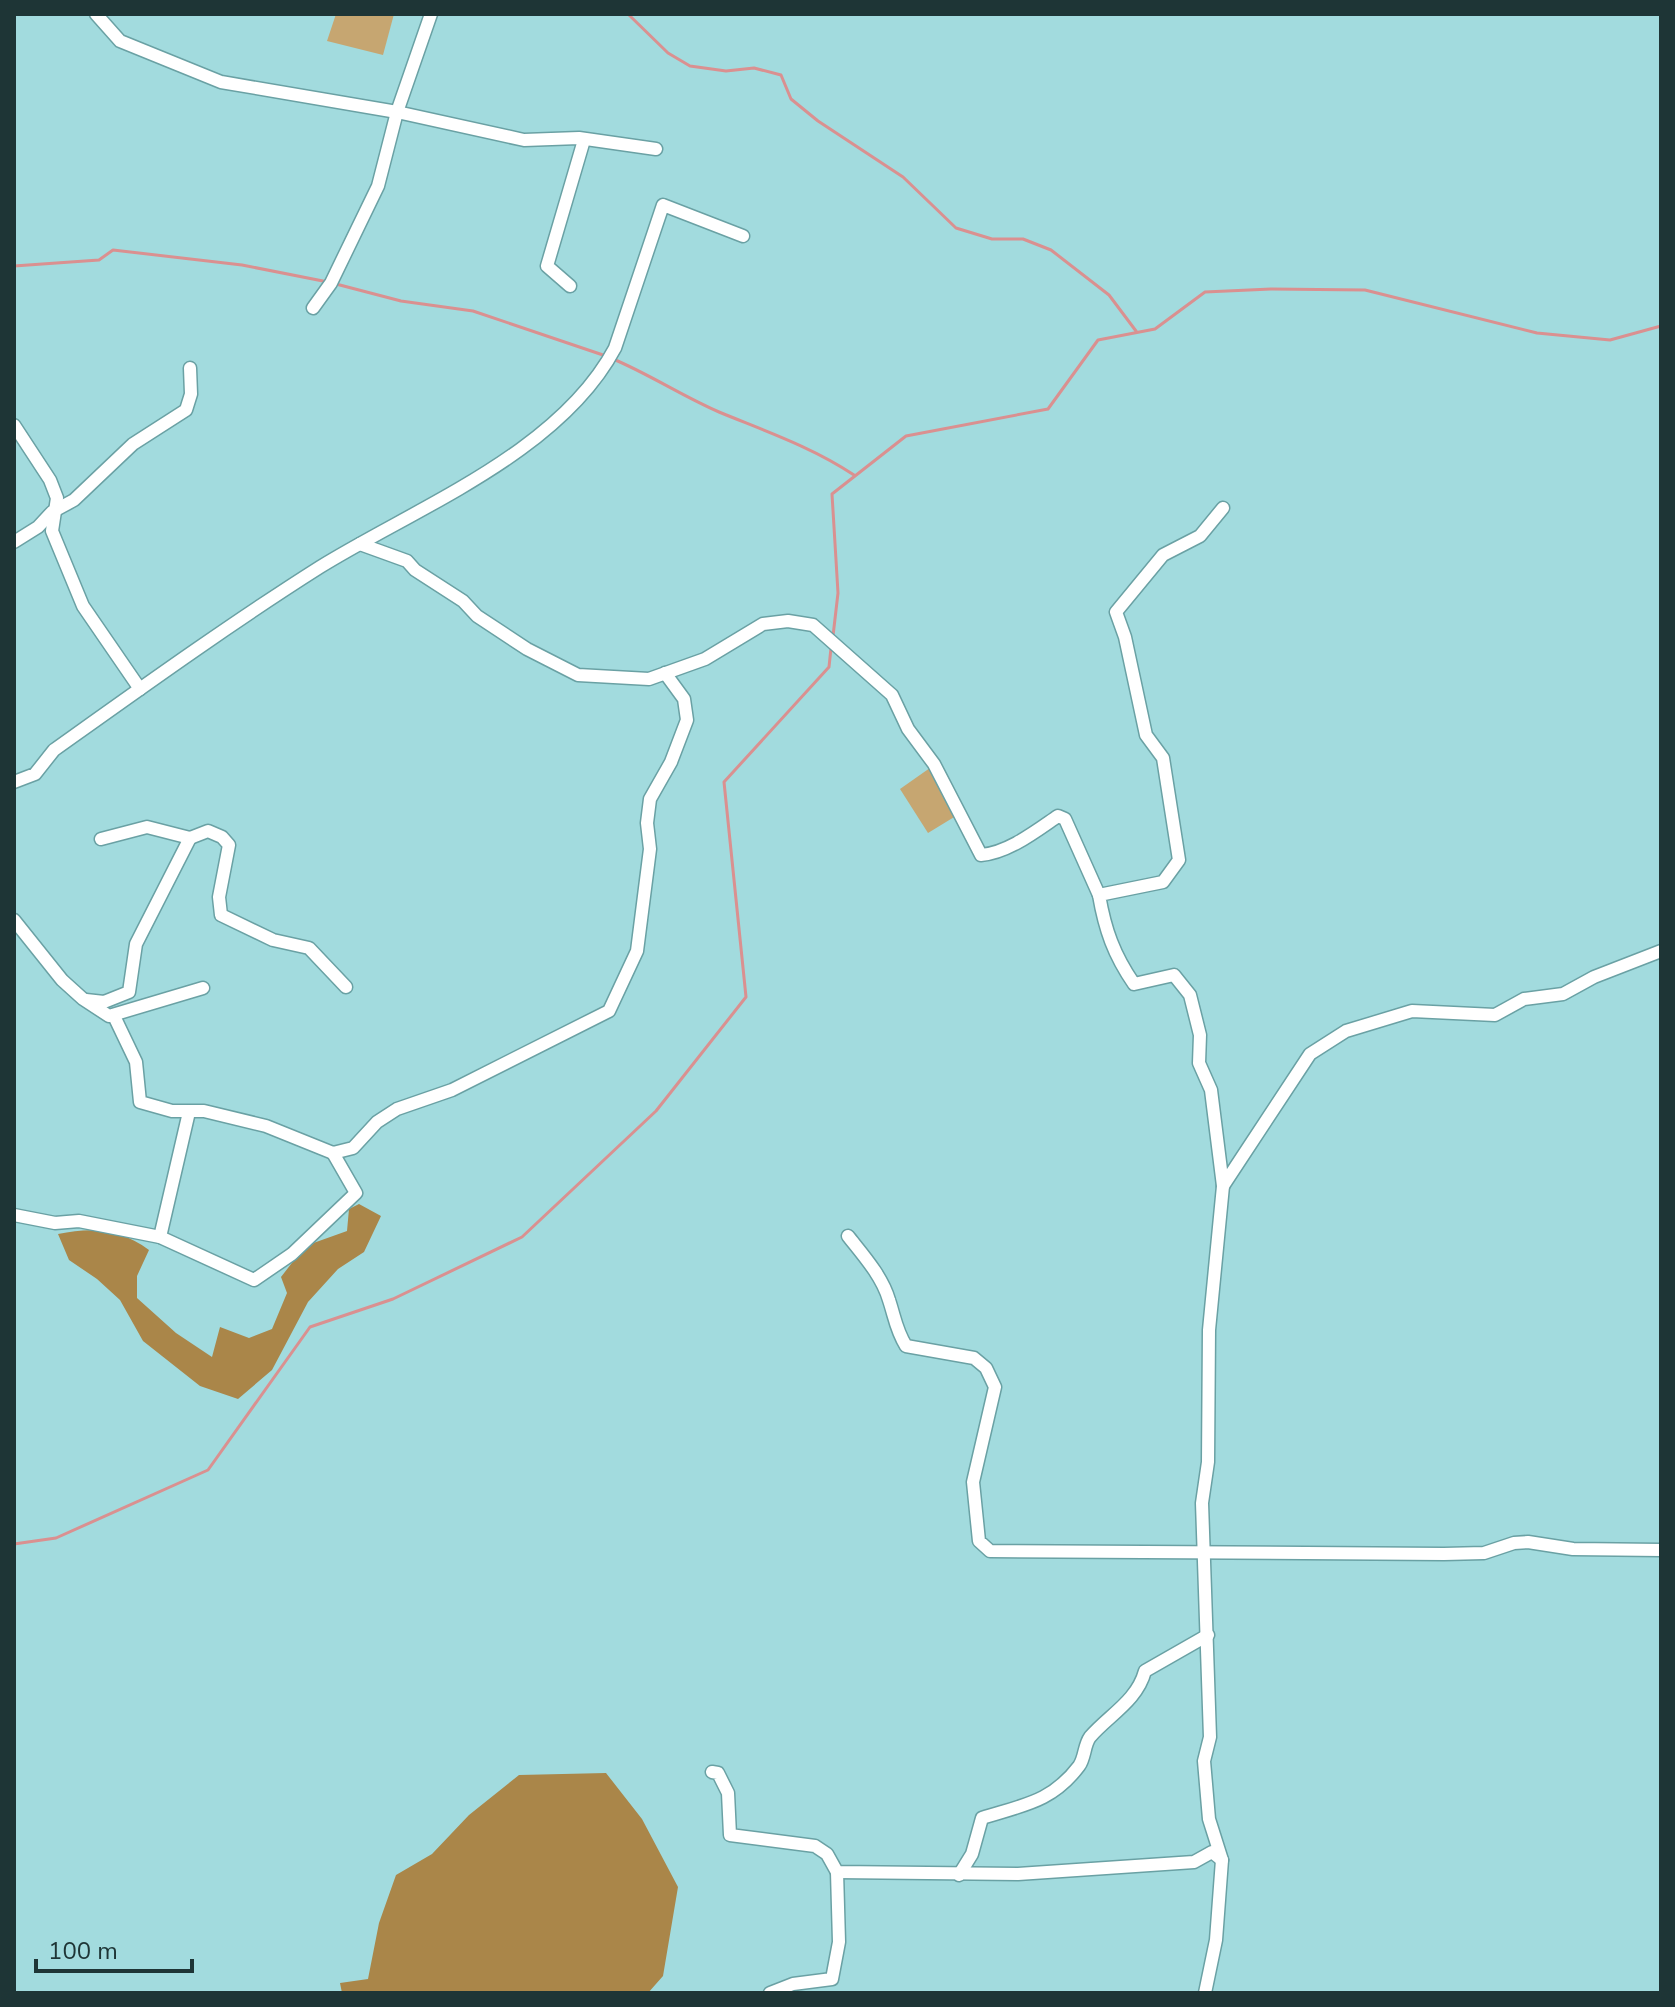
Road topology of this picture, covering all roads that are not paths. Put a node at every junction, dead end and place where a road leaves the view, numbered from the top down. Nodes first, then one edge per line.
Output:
1 (96, 14) edge
2 (431, 14) edge
3 (397, 112) junction
4 (584, 140) junction
5 (656, 149) dead end
6 (743, 236) dead end
7 (570, 286) dead end
8 (313, 308) dead end
9 (190, 368) dead end
10 (14, 425) edge
11 (1223, 508) dead end
12 (52, 512) junction
13 (14, 542) edge
14 (360, 544) junction
15 (665, 673) junction
16 (140, 689) junction
17 (14, 782) edge
18 (190, 838) junction
19 (101, 839) dead end
20 (1099, 895) junction
21 (14, 920) edge
22 (1661, 951) edge
23 (346, 987) dead end
24 (203, 988) dead end
25 (83, 999) junction
26 (114, 1016) junction
27 (189, 1112) junction
28 (333, 1153) junction
29 (1223, 1186) junction
30 (14, 1215) edge
31 (848, 1236) dead end
32 (160, 1237) junction
33 (1661, 1550) edge
34 (1206, 1554) junction
35 (1208, 1635) junction
36 (712, 1772) dead end
37 (1222, 1860) junction
38 (837, 1872) junction
39 (959, 1875) junction
40 (770, 1993) edge
41 (1205, 1993) edge

1 - 3 street
2 - 3 street
3 - 4 street
3 - 8 street
4 - 5 street
4 - 7 street
6 - 14 street
9 - 12 street
10 - 12 street
11 - 20 street
12 - 13 street
12 - 16 street
14 - 15 street
14 - 16 street
15 - 20 street
15 - 28 street
16 - 17 street
18 - 19 street
18 - 23 street
18 - 25 street
20 - 29 street
21 - 25 street
22 - 29 street
24 - 26 street
25 - 26 street
26 - 27 street
27 - 28 street
27 - 32 street
28 - 32 street
29 - 34 street
30 - 32 street
31 - 34 street
33 - 34 street
34 - 35 street
35 - 37 street
35 - 39 street
36 - 38 street
37 - 39 street
37 - 41 street
38 - 39 street
38 - 40 street

